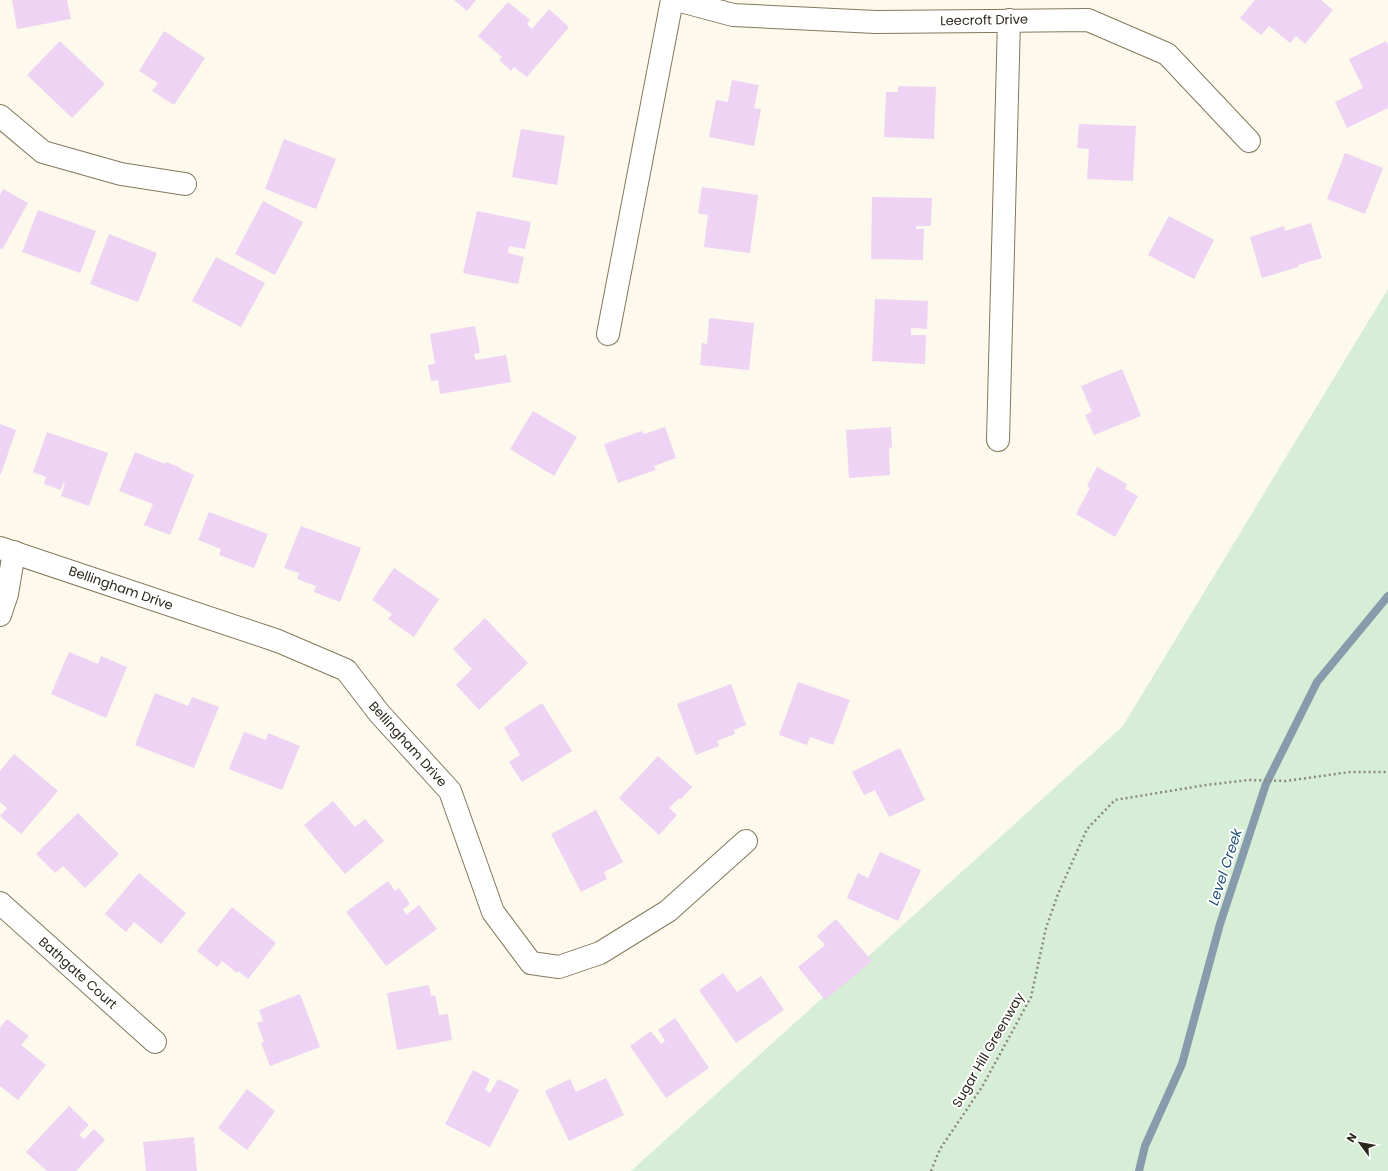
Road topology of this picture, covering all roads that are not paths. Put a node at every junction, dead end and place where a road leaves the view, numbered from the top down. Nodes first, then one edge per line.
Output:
1 (672, 0) edge
2 (677, 0) edge
3 (1009, 20) junction
4 (0, 116) edge
5 (1249, 141) dead end
6 (185, 184) dead end
7 (608, 334) dead end
8 (998, 440) dead end
9 (7, 550) edge
10 (0, 615) edge
11 (746, 842) dead end
12 (0, 903) edge
13 (155, 1042) dead end

1 - 7 street
2 - 3 street, Leecroft Drive
3 - 5 street, Leecroft Drive
3 - 8 street
4 - 6 street
9 - 10 street
9 - 11 street, Bellingham Drive
12 - 13 street, Bathgate Court

